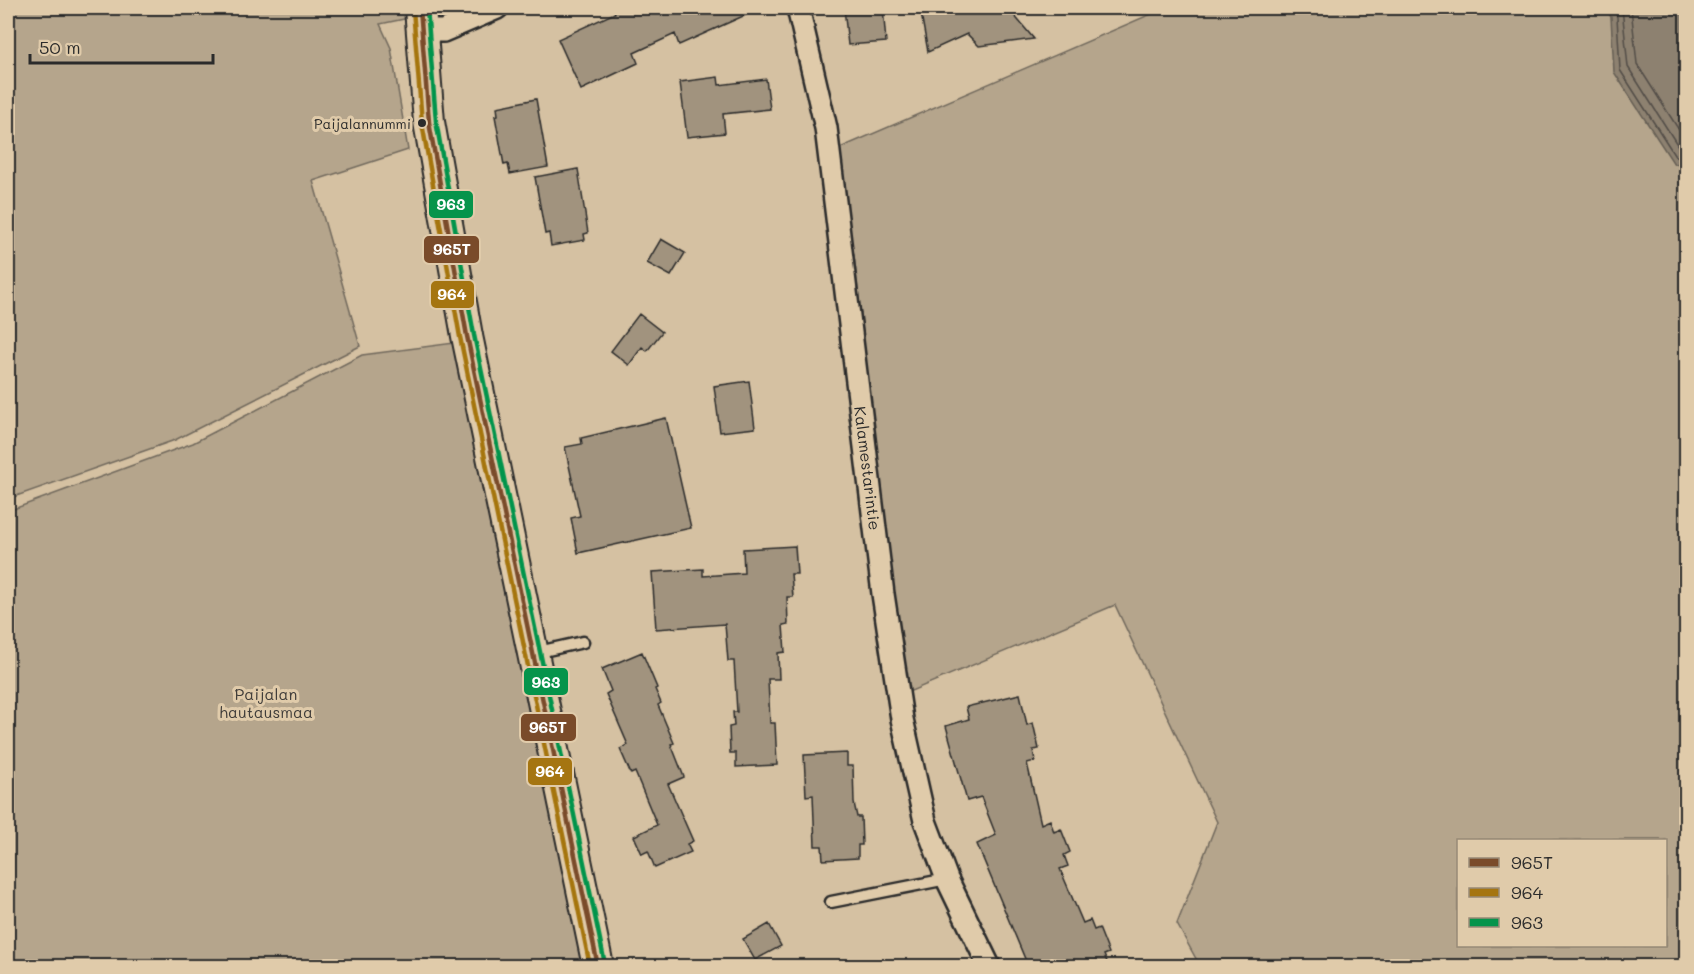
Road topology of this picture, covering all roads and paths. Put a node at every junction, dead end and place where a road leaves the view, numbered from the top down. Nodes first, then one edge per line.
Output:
1 (497, 8) edge
2 (798, 8) edge
3 (421, 19) edge
4 (583, 642) dead end
5 (534, 653) junction
6 (946, 879) junction
7 (831, 902) dead end
8 (598, 966) edge
9 (989, 966) edge

1 - 3 street
2 - 6 street, Kalamestarintie
3 - 5 street
4 - 5 lane
5 - 8 street
6 - 7 lane
6 - 9 street, Kalamestarintie

